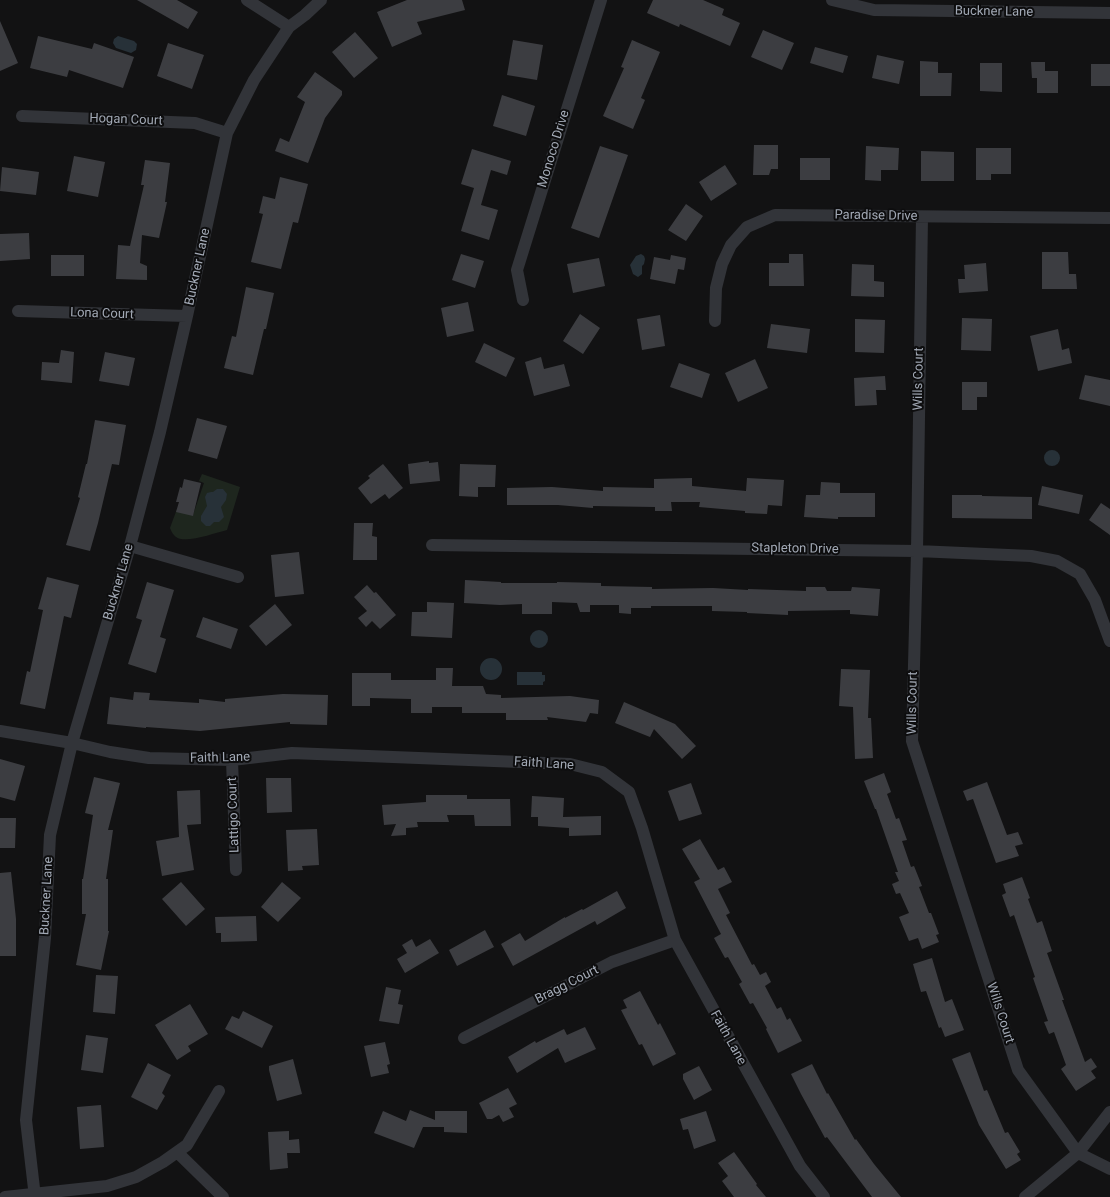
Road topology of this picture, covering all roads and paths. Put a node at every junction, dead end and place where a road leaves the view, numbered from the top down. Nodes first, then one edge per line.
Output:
1 (247, 0) edge
2 (321, 0) edge
3 (601, 0) edge
4 (832, 0) edge
5 (1110, 13) edge
6 (289, 27) junction
7 (22, 116) dead end
8 (227, 134) junction
9 (922, 217) junction
10 (1110, 218) edge
11 (523, 300) dead end
12 (18, 311) dead end
13 (187, 316) junction
14 (715, 321) dead end
15 (432, 544) dead end
16 (130, 546) junction
17 (917, 551) junction
18 (238, 577) dead end
19 (1110, 641) edge
20 (0, 731) edge
21 (72, 743) junction
22 (232, 760) junction
23 (236, 870) dead end
24 (674, 940) junction
25 (464, 1038) dead end
26 (219, 1091) dead end
27 (1110, 1112) edge
28 (177, 1152) junction
29 (1078, 1153) junction
30 (1110, 1169) edge
31 (35, 1196) edge
32 (5, 1197) edge
33 (223, 1197) edge
34 (824, 1197) edge
35 (1025, 1197) edge

1 - 6 street
2 - 6 street, Buckner Lane
3 - 11 street, Monoco Drive
4 - 5 street, Buckner Lane
6 - 8 street, Buckner Lane
7 - 8 street, Hogan Court
8 - 13 street, Buckner Lane
9 - 10 street, Paradise Drive
9 - 14 street, Paradise Drive
9 - 17 street, Wills Court
12 - 13 street, Lona Court
13 - 16 street, Buckner Lane
15 - 17 street, Stapleton Drive
16 - 18 street
16 - 21 street, Buckner Lane
17 - 19 street, Stapleton Drive
17 - 29 street, Wills Court
20 - 21 street, Faith Lane
21 - 22 street, Faith Lane
21 - 31 street, Buckner Lane
22 - 23 street, Lattigo Court
22 - 24 street, Faith Lane
24 - 25 street, Bragg Court
24 - 34 street, Faith Lane
26 - 28 street
27 - 29 street
28 - 31 street
28 - 33 street
29 - 30 street
29 - 35 street
31 - 32 street

